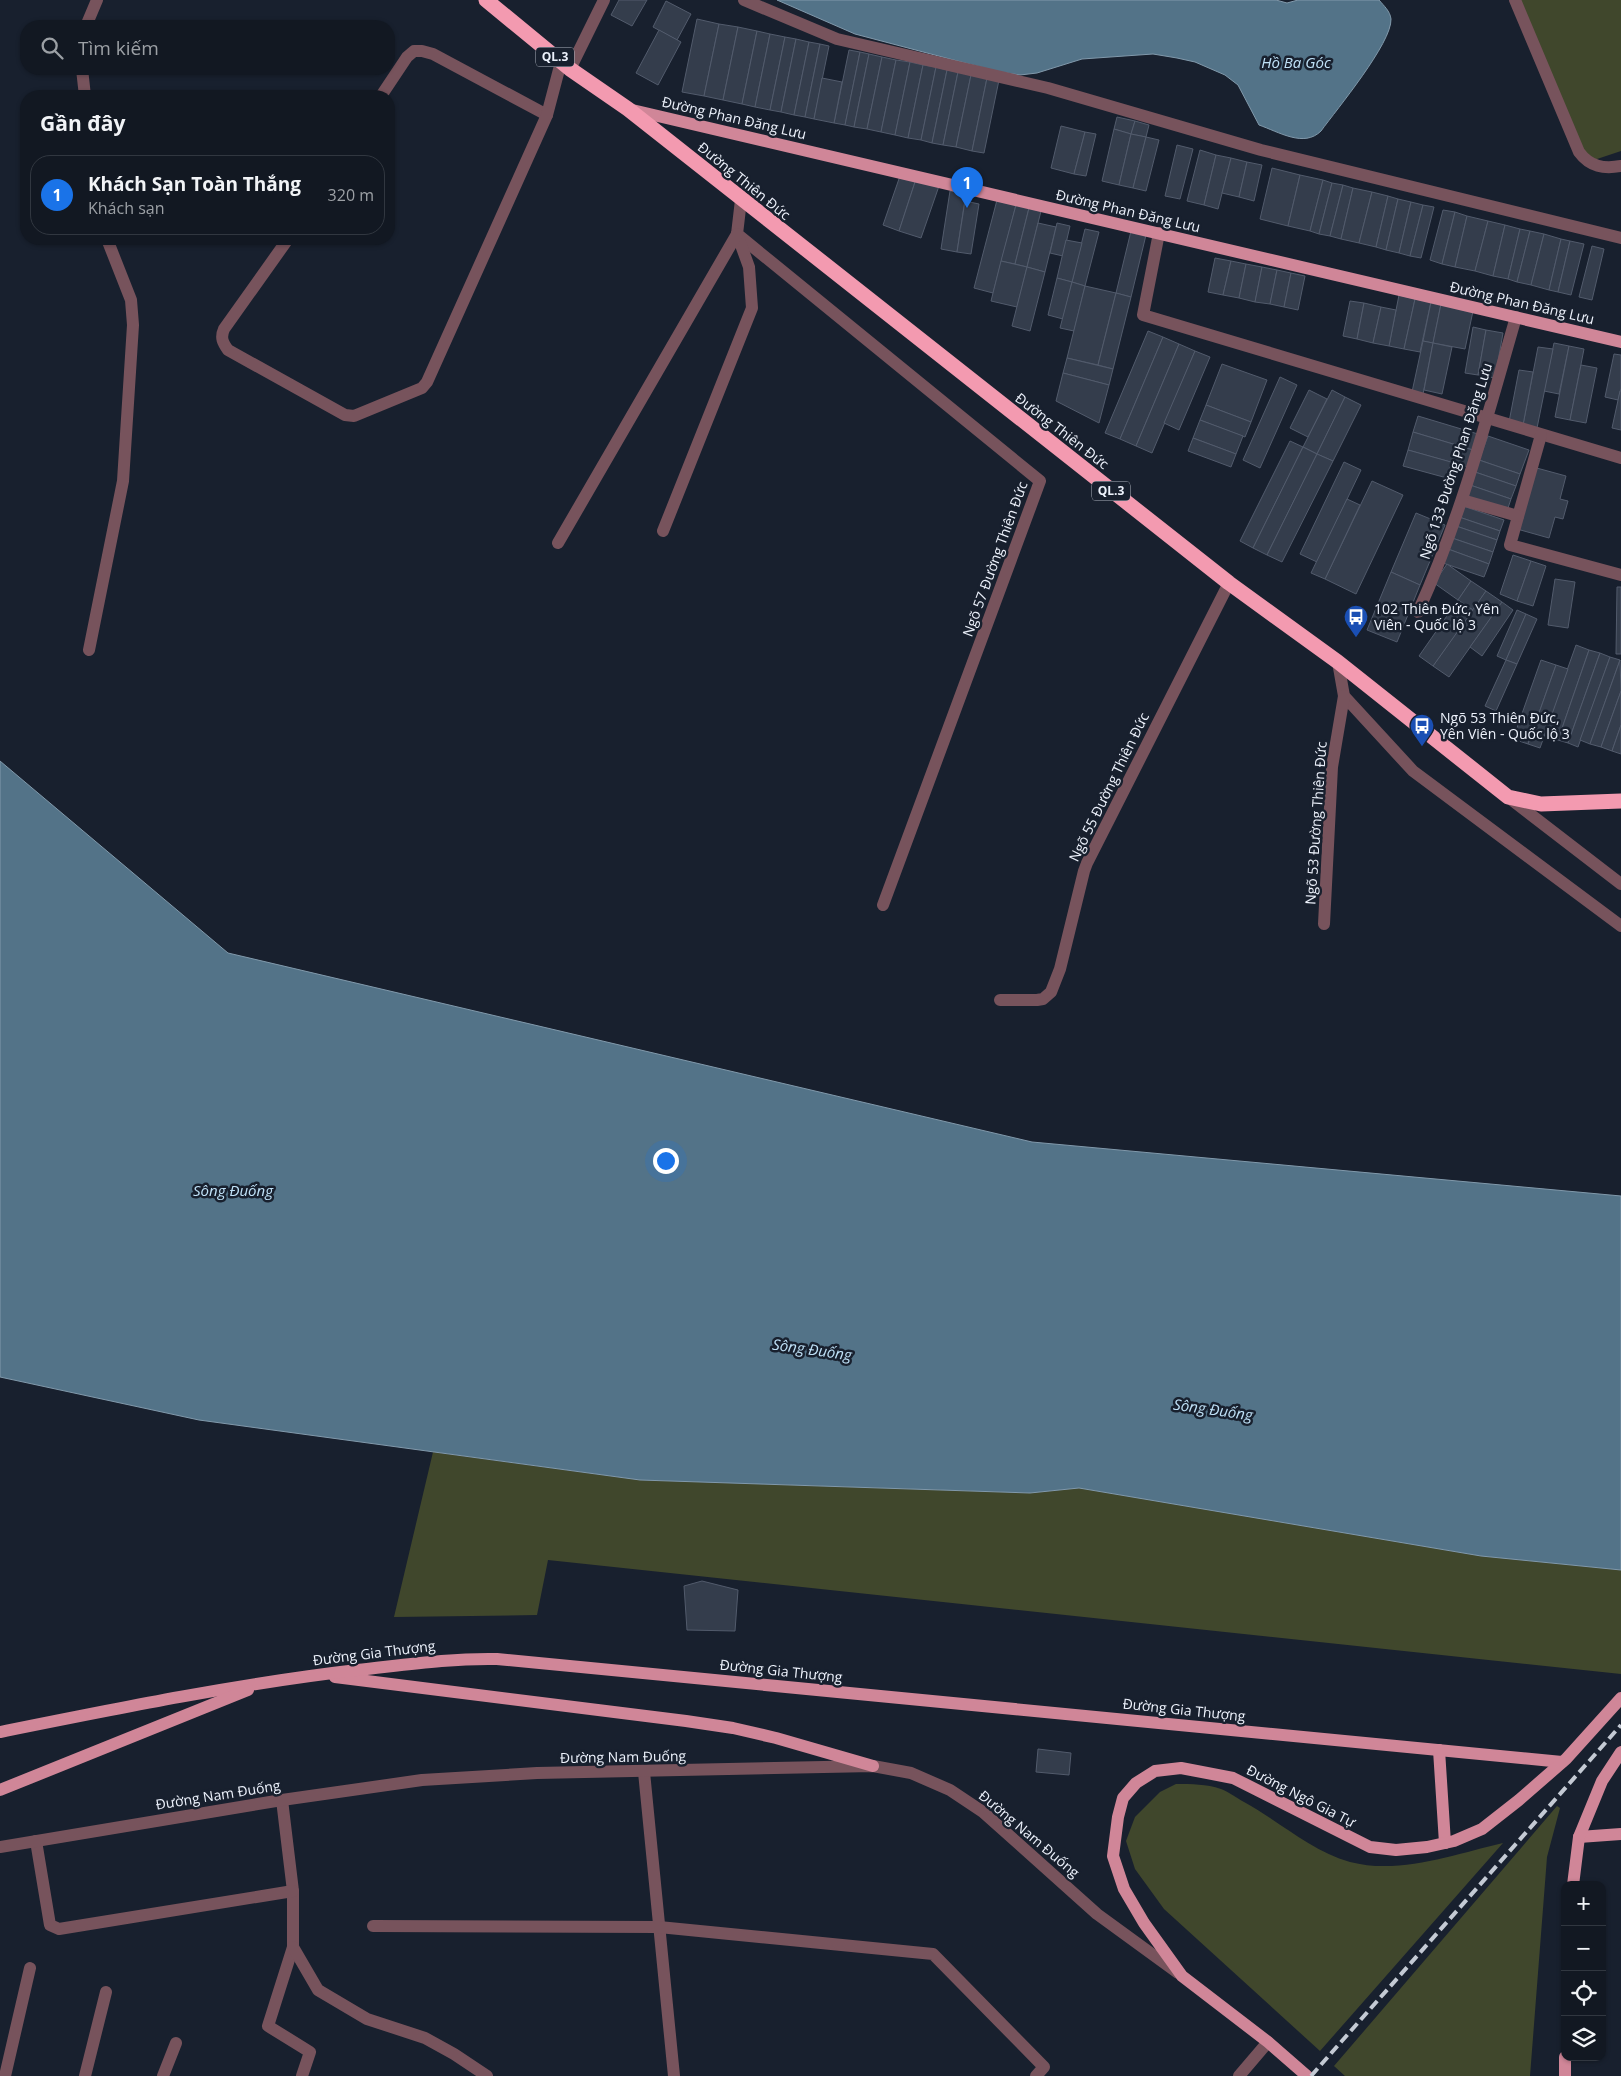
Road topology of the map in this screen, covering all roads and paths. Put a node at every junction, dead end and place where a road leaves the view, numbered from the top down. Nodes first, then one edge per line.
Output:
1 (97, 0) edge
2 (486, 0) edge
3 (604, 0) edge
4 (744, 0) edge
5 (1515, 0) edge
6 (89, 20) edge
7 (566, 65) junction
8 (83, 75) edge
9 (84, 90) edge
10 (385, 90) edge
11 (628, 109) junction
12 (547, 115) junction
13 (1621, 166) edge
14 (741, 200) junction
15 (1159, 233) junction
16 (736, 234) junction
17 (1621, 238) edge
18 (109, 245) edge
19 (284, 245) edge
20 (1516, 317) junction
21 (1621, 342) edge
22 (1487, 419) junction
23 (1542, 435) junction
24 (1621, 458) edge
25 (1462, 500) junction
26 (1518, 516) junction
27 (663, 531) dead end
28 (558, 543) dead end
29 (1621, 575) edge
30 (1229, 583) junction
31 (1418, 612) dead end
32 (89, 650) dead end
33 (1338, 662) junction
34 (1344, 696) junction
35 (1508, 797) junction
36 (1621, 801) edge
37 (1621, 884) edge
38 (883, 905) dead end
39 (1324, 924) dead end
40 (1621, 926) edge
41 (1000, 1000) dead end
42 (315, 1675) junction
43 (270, 1681) junction
44 (1621, 1698) edge
45 (0, 1732) edge
46 (1440, 1750) junction
47 (1621, 1752) edge
48 (1564, 1760) junction
49 (873, 1766) junction
50 (644, 1772) junction
51 (0, 1790) edge
52 (282, 1800) junction
53 (1621, 1834) edge
54 (1580, 1837) junction
55 (36, 1841) junction
56 (1445, 1843) junction
57 (0, 1847) edge
58 (1574, 1881) edge
59 (293, 1891) junction
60 (373, 1926) dead end
61 (659, 1927) junction
62 (293, 1947) junction
63 (30, 1968) dead end
64 (1182, 1976) junction
65 (106, 1992) dead end
66 (1268, 2042) junction
67 (176, 2043) dead end
68 (1565, 2061) edge
69 (6, 2076) edge
70 (85, 2076) edge
71 (163, 2076) edge
72 (302, 2076) edge
73 (487, 2076) edge
74 (674, 2076) edge
75 (1036, 2076) edge
76 (1239, 2076) edge
77 (1307, 2076) edge
78 (1565, 2076) edge

1 - 6 street
2 - 7 highway, QL.3
3 - 7 street
4 - 17 street
5 - 13 street
7 - 11 highway, QL.3
7 - 12 street
8 - 9 street
10 - 12 street
11 - 14 highway, Đường Thiên Đức / QL.3
11 - 15 main road, Đường Phan Đăng Lưu
12 - 19 street
14 - 16 street
14 - 30 highway, Đường Thiên Đức / QL.3
15 - 20 main road, Đường Phan Đăng Lưu
15 - 22 street
16 - 27 street
16 - 28 street
16 - 38 street, Ngõ 57 Đường Thiên Đức
18 - 32 street
20 - 21 main road, Đường Phan Đăng Lưu
20 - 22 street, Ngõ 133 Đường Phan Đăng Lưu
22 - 23 street
22 - 25 street, Ngõ 133 Đường Phan Đăng Lưu
23 - 24 street
23 - 26 street
25 - 26 street
25 - 31 street, Ngõ 133 Đường Phan Đăng Lưu
26 - 29 street
30 - 33 highway, Đường Thiên Đức / QL.3
30 - 41 street, Ngõ 55 Đường Thiên Đức
33 - 34 street
33 - 35 highway, Đường Thiên Đức / QL.3
34 - 39 street, Ngõ 53 Đường Thiên Đức
34 - 40 street
35 - 36 highway, Đường Thiên Đức / QL.3
35 - 37 street
42 - 43 main road, Đường Gia Thượng
42 - 46 main road, Đường Gia Thượng
42 - 49 main road
43 - 45 main road, Đường Gia Thượng
43 - 51 main road
44 - 48 main road, Đường Ngô Gia Tự
46 - 48 main road, Đường Gia Thượng
46 - 56 main road
47 - 54 main road
48 - 56 main road, Đường Ngô Gia Tự
49 - 50 street, Đường Nam Đuống
49 - 64 street, Đường Nam Đuống
50 - 52 street, Đường Nam Đuống
50 - 61 street
52 - 55 street, Đường Nam Đuống
52 - 59 street
53 - 54 main road
54 - 58 main road
55 - 57 street, Đường Nam Đuống
55 - 59 street
56 - 64 main road, Đường Ngô Gia Tự
59 - 62 street
60 - 61 street
61 - 74 street
61 - 75 street
62 - 72 street
62 - 73 street
63 - 69 street
64 - 66 main road, Đường Ngô Gia Tự
65 - 70 street
66 - 76 street
66 - 77 main road, Đường Ngô Gia Tự
67 - 71 street
68 - 78 main road

